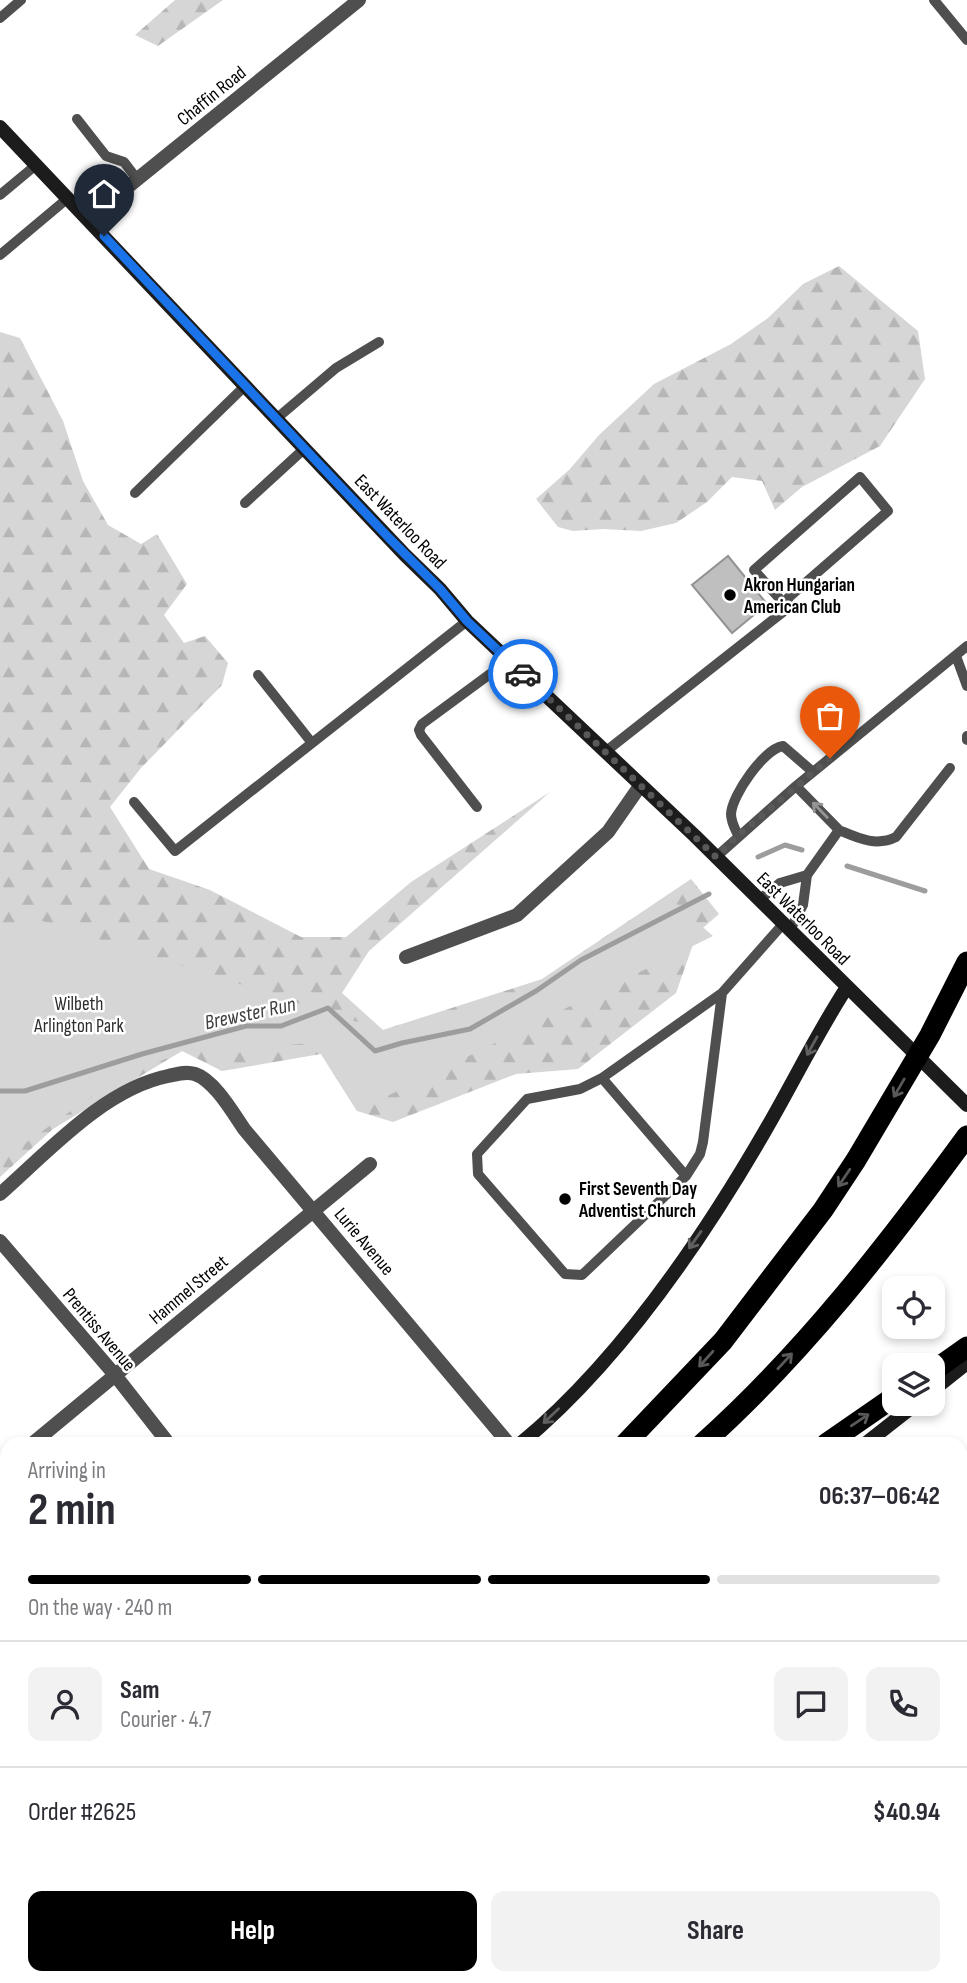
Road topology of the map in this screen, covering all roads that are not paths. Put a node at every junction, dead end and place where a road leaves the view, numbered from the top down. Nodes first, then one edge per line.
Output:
1 (21, 0) edge
2 (359, 0) edge
3 (934, 0) edge
4 (0, 18) edge
5 (967, 40) edge
6 (77, 120) dead end
7 (0, 127) edge
8 (36, 165) junction
9 (138, 179) junction
10 (0, 195) edge
11 (68, 198) junction
12 (88, 219) junction
13 (0, 255) edge
14 (379, 342) dead end
15 (244, 386) junction
16 (276, 419) junction
17 (304, 449) junction
18 (135, 493) dead end
19 (245, 503) dead end
20 (788, 608) junction
21 (467, 621) junction
22 (967, 646) edge
23 (956, 656) junction
24 (509, 660) junction
25 (258, 675) dead end
26 (967, 686) edge
27 (313, 743) junction
28 (604, 752) junction
29 (950, 768) dead end
30 (813, 772) junction
31 (640, 786) junction
32 (796, 786) junction
33 (134, 802) dead end
34 (477, 807) dead end
35 (839, 830) junction
36 (738, 835) junction
37 (716, 857) junction
38 (807, 875) junction
39 (759, 900) junction
40 (787, 927) junction
41 (406, 957) dead end
42 (967, 962) edge
43 (847, 987) junction
44 (722, 993) junction
45 (602, 1078) junction
46 (967, 1105) edge
47 (967, 1136) edge
48 (967, 1159) edge
49 (370, 1164) dead end
50 (686, 1176) junction
51 (942, 1180) junction
52 (0, 1194) edge
53 (313, 1210) junction
54 (0, 1241) edge
55 (967, 1347) edge
56 (945, 1363) edge
57 (967, 1363) edge
58 (115, 1375) junction
59 (945, 1380) edge
60 (882, 1405) edge
61 (901, 1416) edge
62 (40, 1437) edge
63 (164, 1437) edge
64 (503, 1437) edge
65 (528, 1437) edge
66 (632, 1437) edge
67 (709, 1437) edge
68 (835, 1437) edge
69 (874, 1437) edge

1 - 4 lane
2 - 9 street, Chaffin Road
3 - 5 lane
6 - 9 lane
7 - 8 main road, East Waterloo Road
8 - 10 lane
8 - 11 main road, East Waterloo Road
9 - 12 street, Chaffin Road
11 - 12 main road, East Waterloo Road
11 - 13 lane
12 - 15 main road, East Waterloo Road
14 - 16 lane
15 - 16 main road, East Waterloo Road
15 - 18 lane
16 - 17 main road, East Waterloo Road
17 - 19 lane
17 - 21 main road, East Waterloo Road
20 - 20 lane
20 - 28 lane
21 - 24 main road, East Waterloo Road
21 - 27 lane
22 - 23 lane
23 - 26 lane
23 - 30 lane
24 - 28 main road, East Waterloo Road
24 - 34 lane
25 - 27 lane
27 - 33 lane
28 - 31 main road, East Waterloo Road
29 - 35 lane
30 - 32 lane
30 - 36 lane
31 - 37 main road, East Waterloo Road
31 - 41 street
35 -> 32 lane
32 - 36 lane
35 - 38 lane
36 - 37 lane
37 - 39 main road, East Waterloo Road
38 - 39 lane
38 - 40 lane
39 - 40 main road, East Waterloo Road
40 - 43 main road, East Waterloo Road
40 - 44 lane
42 -> 66 highway
43 - 46 main road, East Waterloo Road
43 -> 65 main road
44 - 45 lane
44 - 50 lane
45 - 50 lane
45 - 50 lane
47 - 51 highway
48 - 51 highway
49 - 53 street, Hammel Street
67 -> 51 highway
52 - 53 street, Lurie Avenue
53 - 58 street, Hammel Street
53 - 64 street, Lurie Avenue
54 - 58 street, Prentiss Avenue
55 - 56 highway
57 - 59 main road
58 - 62 street, Hammel Street
58 - 63 street, Prentiss Avenue
68 -> 60 highway
61 - 69 main road

